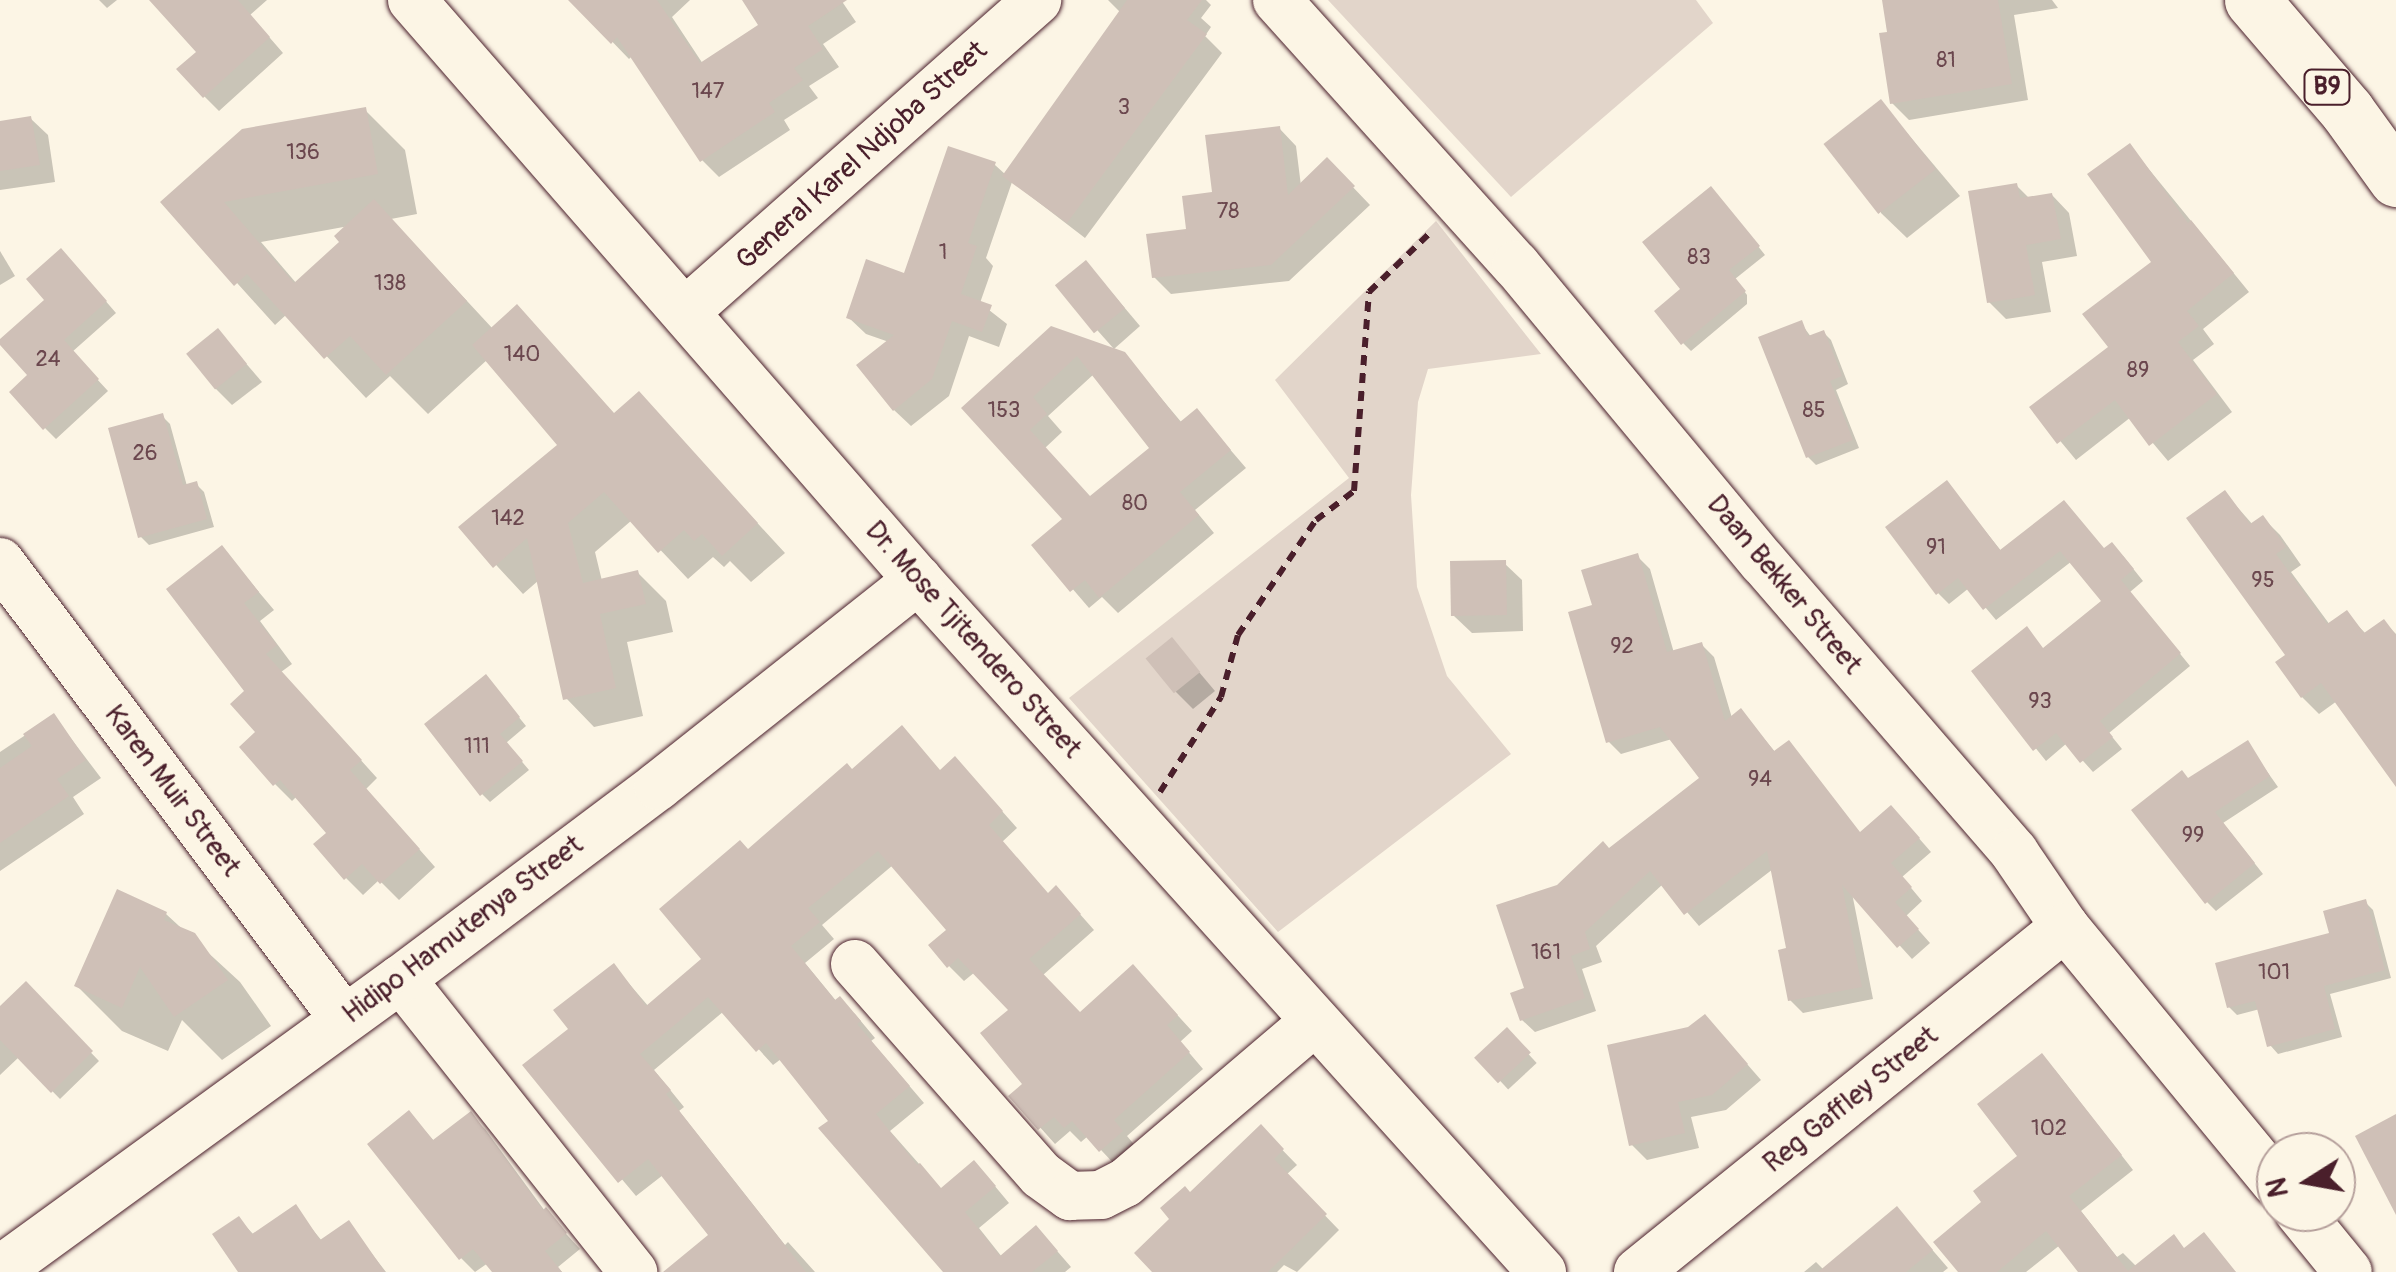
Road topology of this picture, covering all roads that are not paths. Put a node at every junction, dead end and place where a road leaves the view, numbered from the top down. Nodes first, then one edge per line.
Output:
1 (412, 0) edge
2 (1038, 0) edge
3 (1277, 0) edge
4 (2252, 0) edge
5 (2396, 178) edge
6 (686, 311) junction
7 (0, 562) edge
8 (918, 580) junction
9 (2065, 927) junction
10 (854, 964) dead end
11 (401, 979) junction
12 (344, 1019) junction
13 (1314, 1022) junction
14 (2256, 1159) edge
15 (2316, 1232) edge
16 (0, 1270) edge
17 (634, 1272) edge
18 (1542, 1272) edge
19 (1638, 1272) edge
20 (2348, 1272) edge

1 - 6 street, Dr. Mose Tjitendero Street
2 - 6 street, General Karel Ndjoba Street
3 - 9 street, Daan Bekker Street
4 - 5 highway, B9
6 - 8 street, Dr. Mose Tjitendero Street
7 - 12 street, Karen Muir Street
8 - 11 street, Hidipo Hamutenya Street
8 - 13 street, Dr. Mose Tjitendero Street
9 - 14 street, Daan Bekker Street
9 - 19 street, Reg Gaffley Street
10 - 13 street
11 - 12 street, Hidipo Hamutenya Street
11 - 17 street
12 - 16 street, Hidipo Hamutenya Street
13 - 18 street, Dr. Mose Tjitendero Street
15 - 20 street

